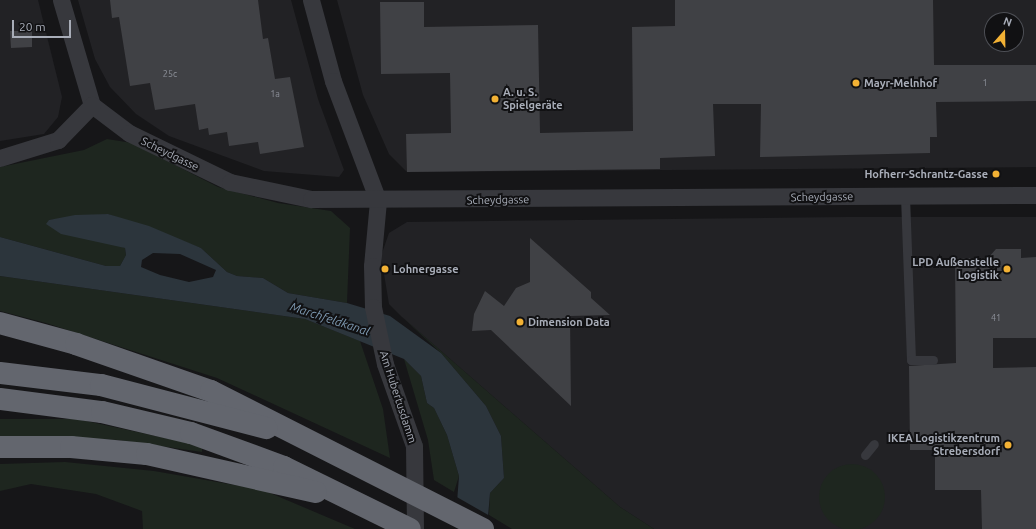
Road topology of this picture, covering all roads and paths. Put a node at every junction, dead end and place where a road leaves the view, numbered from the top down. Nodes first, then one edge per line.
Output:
1 (61, 0) edge
2 (311, 0) edge
3 (92, 105) junction
4 (0, 158) edge
5 (1036, 195) edge
6 (905, 196) junction
7 (378, 201) junction
8 (0, 323) edge
9 (934, 360) dead end
10 (0, 373) edge
11 (0, 399) edge
12 (305, 438) junction
13 (874, 444) dead end
14 (0, 447) edge
15 (865, 455) dead end
16 (342, 498) junction
17 (410, 529) edge
18 (415, 529) edge
19 (483, 529) edge

1 - 3 street
2 - 7 street
3 - 4 street
3 - 7 street, Scheydgasse
5 - 6 street, Scheydgasse
6 - 7 street, Scheydgasse
6 - 9 lane
7 - 18 street, Am Hubertusdamm
8 - 12 highway
10 - 12 highway
11 - 16 highway
12 - 19 highway
13 - 15 lane
14 - 16 highway
16 - 17 highway

